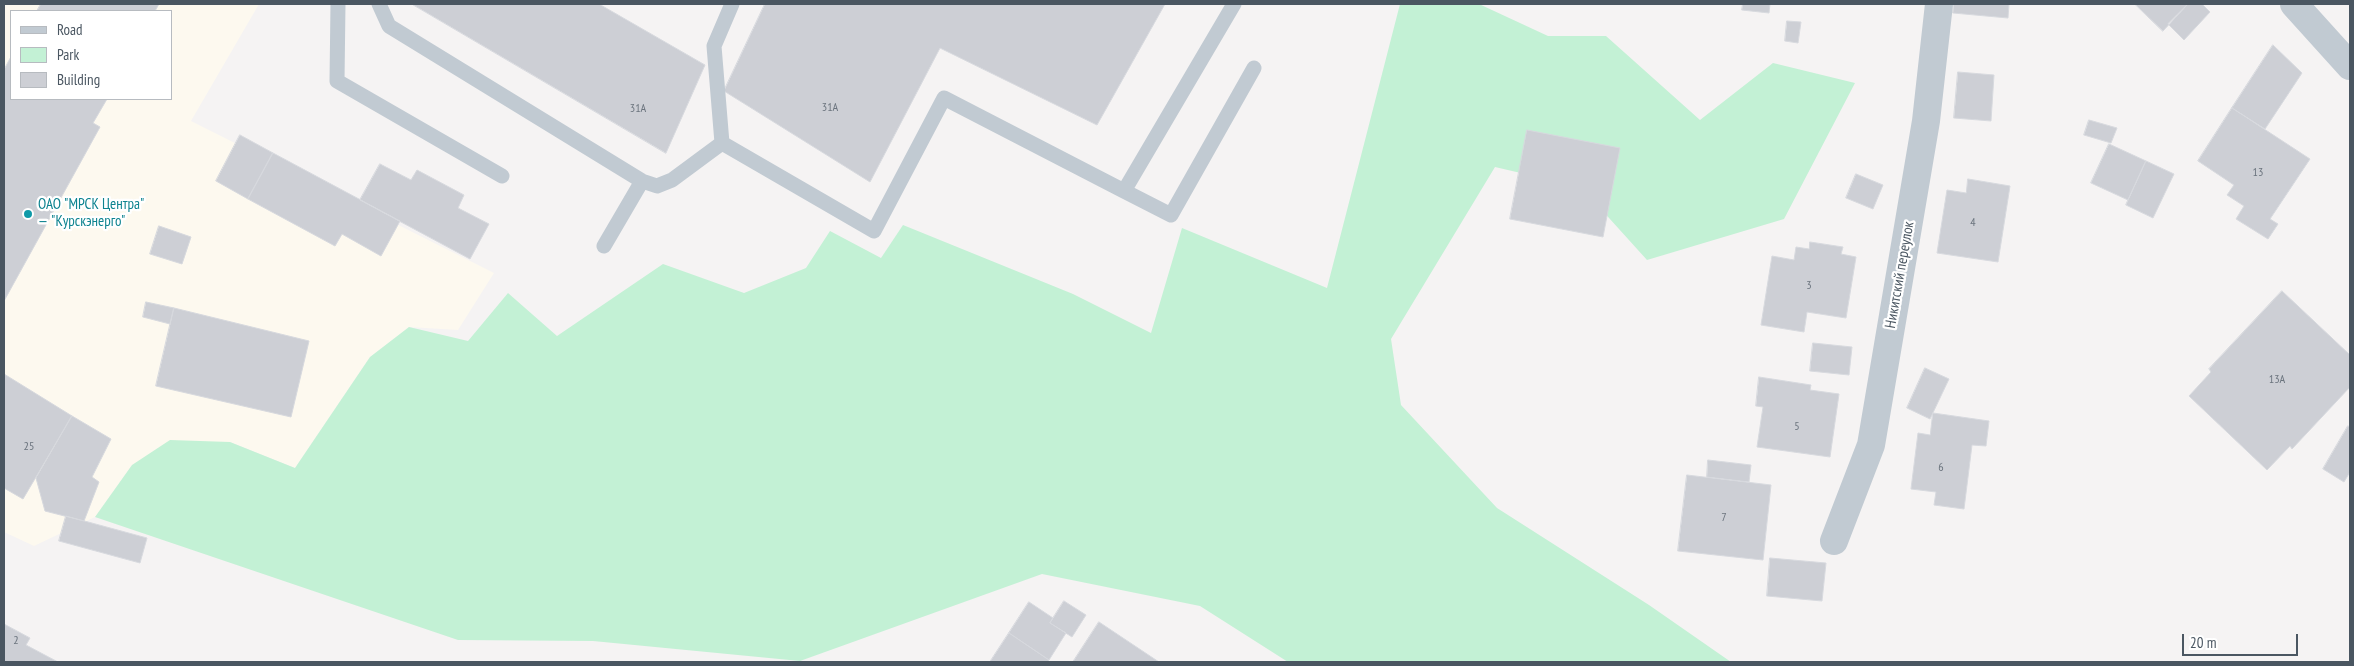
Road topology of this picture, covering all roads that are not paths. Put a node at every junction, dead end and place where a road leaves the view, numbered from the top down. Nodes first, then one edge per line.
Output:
1 (338, 4) edge
2 (379, 4) edge
3 (732, 4) edge
4 (1234, 4) edge
5 (1939, 4) edge
6 (2294, 4) edge
7 (2350, 66) edge
8 (1254, 68) dead end
9 (722, 143) junction
10 (502, 176) dead end
11 (642, 181) junction
12 (1124, 191) junction
13 (604, 246) dead end
14 (1834, 541) dead end

1 - 10 lane
2 - 11 lane
3 - 9 lane
4 - 12 lane
5 - 14 street, Никитский переулок
6 - 7 street
8 - 12 lane
9 - 11 lane
9 - 12 lane
11 - 13 lane

